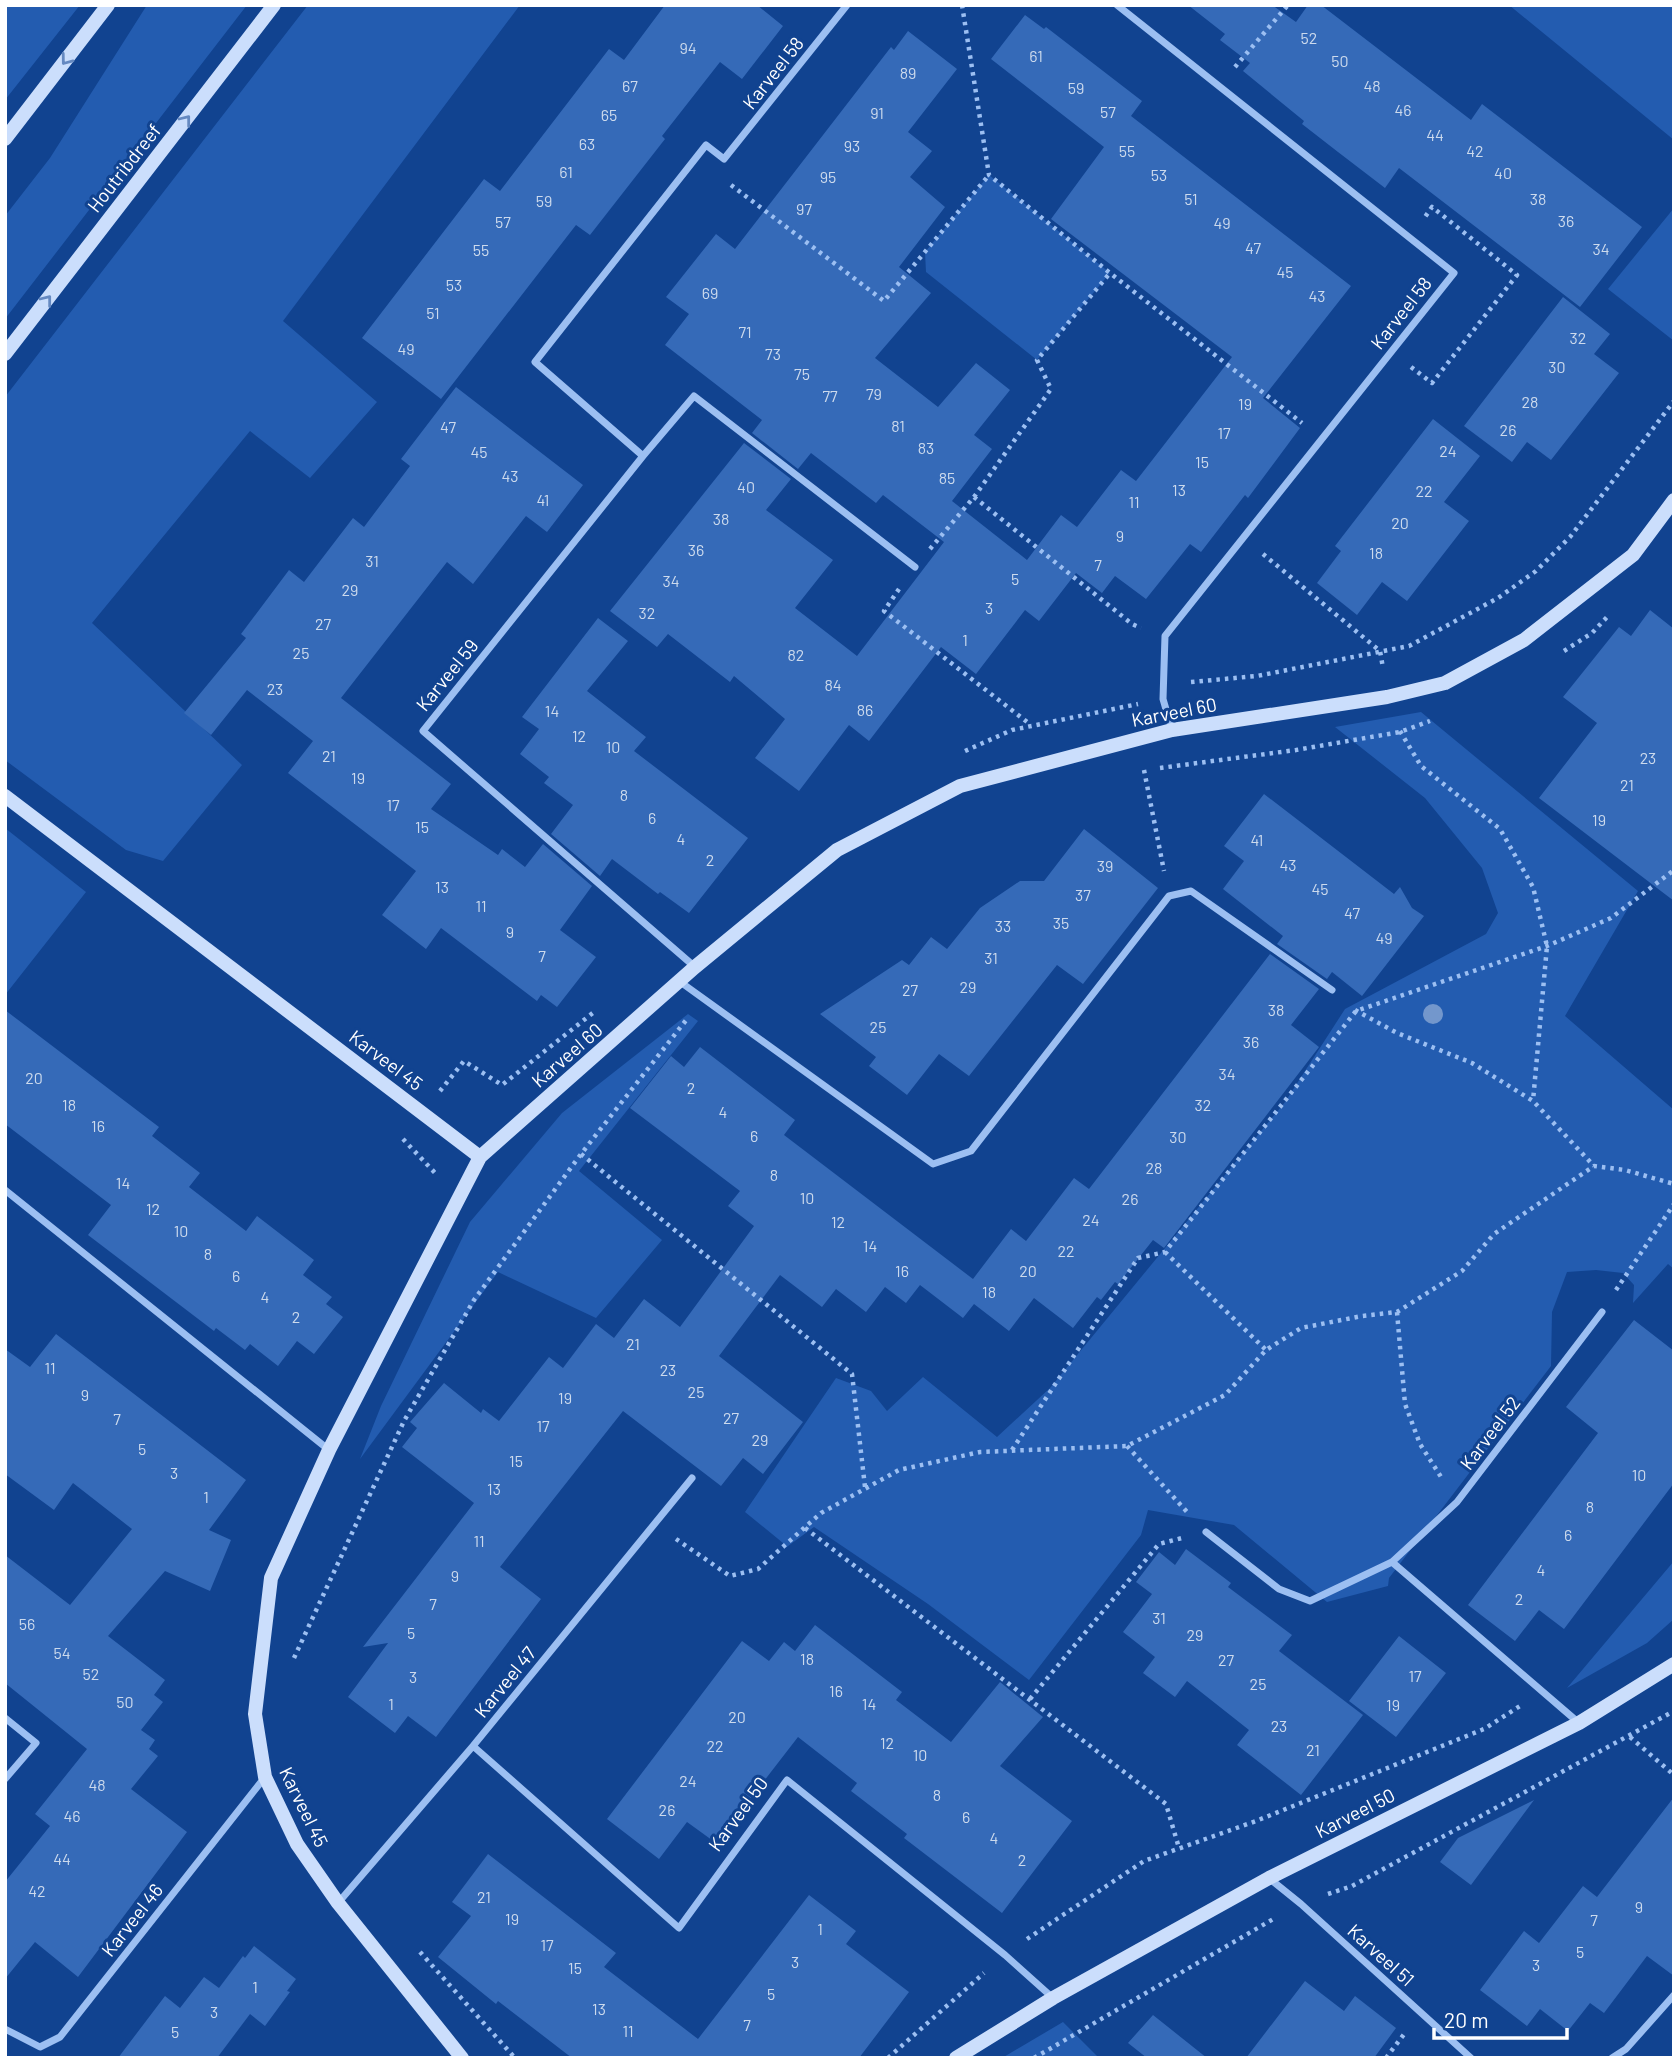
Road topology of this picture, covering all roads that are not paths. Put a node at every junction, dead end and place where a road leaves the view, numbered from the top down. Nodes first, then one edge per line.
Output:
1 (108, 5) edge
2 (274, 5) edge
3 (846, 5) edge
4 (1117, 5) edge
5 (5, 139) edge
6 (5, 354) edge
7 (643, 456) junction
8 (1674, 500) edge
9 (915, 567) road end
10 (1172, 730) junction
11 (5, 796) edge
12 (695, 967) junction
13 (679, 981) junction
14 (1332, 990) road end
15 (481, 1157) junction
16 (5, 1190) edge
17 (1602, 1312) road end
18 (329, 1450) junction
19 (692, 1478) dead end
20 (1206, 1532) road end
21 (1392, 1562) junction
22 (1674, 1664) edge
23 (5, 1718) edge
24 (1578, 1723) junction
25 (473, 1746) junction
26 (265, 1777) junction
27 (5, 1780) edge
28 (1269, 1878) junction
29 (338, 1903) junction
30 (1674, 1994) edge
31 (1053, 1998) junction
32 (6, 2031) edge
33 (462, 2058) edge
34 (956, 2058) edge
35 (1471, 2058) edge
36 (1612, 2058) edge

1 -> 5 street
6 -> 2 street, Houtribdreef
3 - 7 street, Karveel 58
4 - 10 street, Karveel 58
7 - 9 street, Karveel 59
7 - 12 street, Karveel 59
8 - 10 street, Karveel 60
10 - 12 street, Karveel 60
11 - 15 street, Karveel 45
12 - 13 street, Karveel 60
13 - 14 street
13 - 15 street, Karveel 60
15 - 18 street, Karveel 45
16 - 18 street
17 - 21 street, Karveel 52
18 - 26 street, Karveel 45
19 - 25 street, Karveel 47
20 - 21 street, Karveel 52
21 - 24 street
22 - 24 street, Karveel 50
23 - 27 street
24 - 28 street, Karveel 50
25 - 29 street, Karveel 47
25 - 31 street, Karveel 50
26 - 29 street, Karveel 45
26 - 32 street, Karveel 46
28 - 31 street, Karveel 50
28 - 35 street, Karveel 51
29 - 33 street, Karveel 45
30 - 36 street
31 - 34 street, Karveel 50

